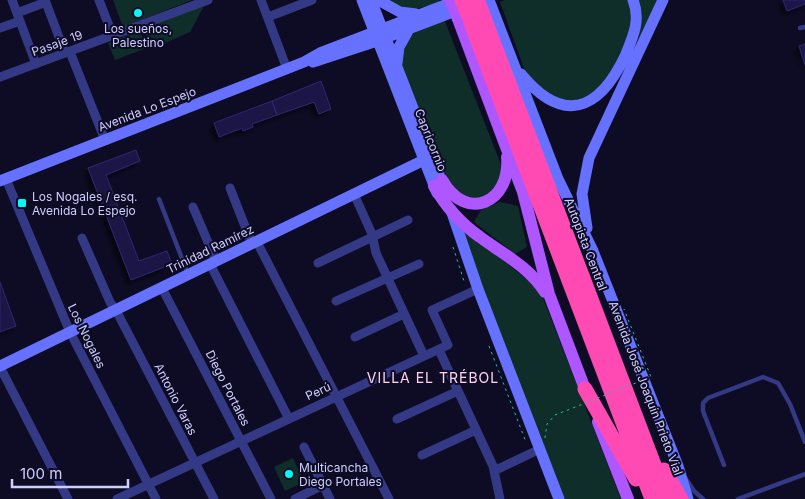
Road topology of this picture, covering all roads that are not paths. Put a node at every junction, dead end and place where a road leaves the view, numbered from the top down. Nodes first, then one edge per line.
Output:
1 (12, 0) edge
2 (99, 0) edge
3 (208, 0) edge
4 (261, 0) edge
5 (312, 0) edge
6 (362, 0) edge
7 (371, 0) edge
8 (378, 0) edge
9 (450, 0) edge
10 (458, 0) edge
11 (462, 0) edge
12 (633, 0) edge
13 (663, 0) edge
14 (46, 1) edge
15 (478, 7) edge
16 (423, 14) junction
17 (18, 17) junction
18 (268, 17) junction
19 (0, 28) edge
20 (408, 29) junction
21 (380, 35) junction
22 (113, 36) junction
23 (68, 52) junction
24 (36, 64) junction
25 (514, 64) junction
26 (397, 68) junction
27 (287, 69) junction
28 (0, 77) edge
29 (105, 140) junction
30 (506, 147) junction
31 (428, 158) junction
32 (3, 180) edge
33 (438, 183) junction
34 (230, 188) dead end
35 (354, 194) junction
36 (159, 199) dead end
37 (193, 206) dead end
38 (452, 212) junction
39 (408, 220) dead end
40 (82, 238) dead end
41 (373, 238) junction
42 (255, 243) junction
43 (593, 251) junction
44 (213, 263) junction
45 (318, 263) dead end
46 (419, 264) dead end
47 (188, 275) junction
48 (388, 278) junction
49 (162, 288) junction
50 (478, 289) junction
51 (336, 300) dead end
52 (554, 307) junction
53 (116, 310) junction
54 (404, 314) junction
55 (70, 332) junction
56 (355, 336) dead end
57 (439, 350) junction
58 (424, 356) junction
59 (0, 367) edge
60 (585, 389) junction
61 (458, 391) junction
62 (336, 397) junction
63 (289, 419) junction
64 (397, 419) dead end
65 (476, 430) junction
66 (641, 430) junction
67 (241, 441) junction
68 (805, 442) edge
69 (304, 447) dead end
70 (540, 450) junction
71 (422, 455) dead end
72 (195, 462) junction
73 (724, 465) dead end
74 (678, 466) junction
75 (494, 471) junction
76 (805, 474) edge
77 (148, 484) junction
78 (323, 485) junction
79 (499, 498) edge
80 (68, 499) edge
81 (117, 499) edge
82 (156, 499) edge
83 (214, 499) edge
84 (271, 499) edge
85 (295, 499) edge
86 (330, 499) edge
87 (389, 499) edge
88 (558, 499) edge
89 (628, 499) edge
90 (647, 499) edge
91 (652, 499) edge
92 (667, 499) edge
93 (681, 499) edge
94 (688, 499) edge
95 (703, 499) edge
96 (738, 499) edge

1 - 17 street
2 - 22 street
3 - 22 street, Pasaje 19
4 - 18 street
5 - 18 street
6 - 21 main road, Capricornio
7 - 21 main road, Capricornio
8 - 16 main road
9 - 15 main road, Avenida José Joaquín Prieto Vial, bridge
10 - 16 main road, Avenida Lo Espejo
11 - 15 highway, Autopista Central, bridge
12 - 25 main road
13 - 43 main road
14 - 17 street
14 - 23 street
15 - 20 main road, Avenida Lo Espejo
15 - 25 main road, Avenida José Joaquín Prieto Vial
15 - 30 main road, Avenida José Joaquín Prieto Vial
15 - 66 highway, Autopista Central
15 - 91 highway, Autopista Central
16 - 21 main road, Avenida Lo Espejo
17 - 19 street
17 - 24 street
18 - 27 street
20 - 21 main road, Avenida Lo Espejo
20 - 26 main road
21 - 26 main road, Capricornio
21 - 27 main road, Avenida Lo Espejo
21 - 31 main road, Capricornio
22 - 23 street, Pasaje 19
23 - 24 street, Pasaje 19
23 - 29 street
24 - 28 street, Pasaje 19
25 - 43 main road, Avenida José Joaquín Prieto Vial
26 - 31 main road, Capricornio
27 - 29 main road, Avenida Lo Espejo
29 - 32 main road, Avenida Lo Espejo
30 - 33 main road
30 - 52 main road, Avenida José Joaquín Prieto Vial
31 - 33 main road, Capricornio
31 - 35 main road, Trinidad Ramírez
32 - 55 street, Los Nogales
33 - 38 main road
33 - 50 main road, Capricornio
34 - 42 street
35 - 41 street
35 - 42 main road, Trinidad Ramírez
36 - 47 lane
37 - 44 street
38 - 50 main road, Capricornio
38 - 52 main road
39 - 41 street
40 - 53 street, Antonio Varas
41 - 45 street
41 - 48 street
42 - 44 main road, Trinidad Ramírez
42 - 62 street
43 - 74 main road, Avenida José Joaquín Prieto Vial
44 - 47 main road, Trinidad Ramírez
44 - 63 street
46 - 48 street
47 - 49 main road, Trinidad Ramírez
48 - 51 street
48 - 54 street
49 - 53 main road, Trinidad Ramírez
49 - 67 street, Diego Portales
50 - 57 street
50 - 70 main road, Capricornio
52 - 60 main road, Avenida José Joaquín Prieto Vial
53 - 55 main road, Trinidad Ramírez
53 - 72 street, Antonio Varas
54 - 56 street
54 - 58 street
55 - 59 main road, Trinidad Ramírez
55 - 77 street, Los Nogales
57 - 58 street, Perú
57 - 61 street
58 - 62 street, Perú
59 - 80 street
60 - 89 main road, Avenida José Joaquín Prieto Vial
60 - 90 highway
61 - 64 street
61 - 65 street
62 - 63 street, Perú
62 - 87 street
63 - 67 street, Perú
65 - 71 street
65 - 75 street
66 - 92 highway, Autopista Central
66 - 93 highway
67 - 72 street, Perú
67 - 84 street, Diego Portales
68 - 73 lane
69 - 78 street
70 - 75 street
70 - 88 main road, Capricornio
72 - 77 street, Perú
72 - 83 street, Antonio Varas
74 - 94 main road, Avenida José Joaquín Prieto Vial
74 - 95 lane
75 - 79 street
76 - 96 lane
77 - 81 street, Perú
77 - 82 street, Los Nogales
78 - 85 street
78 - 86 street

